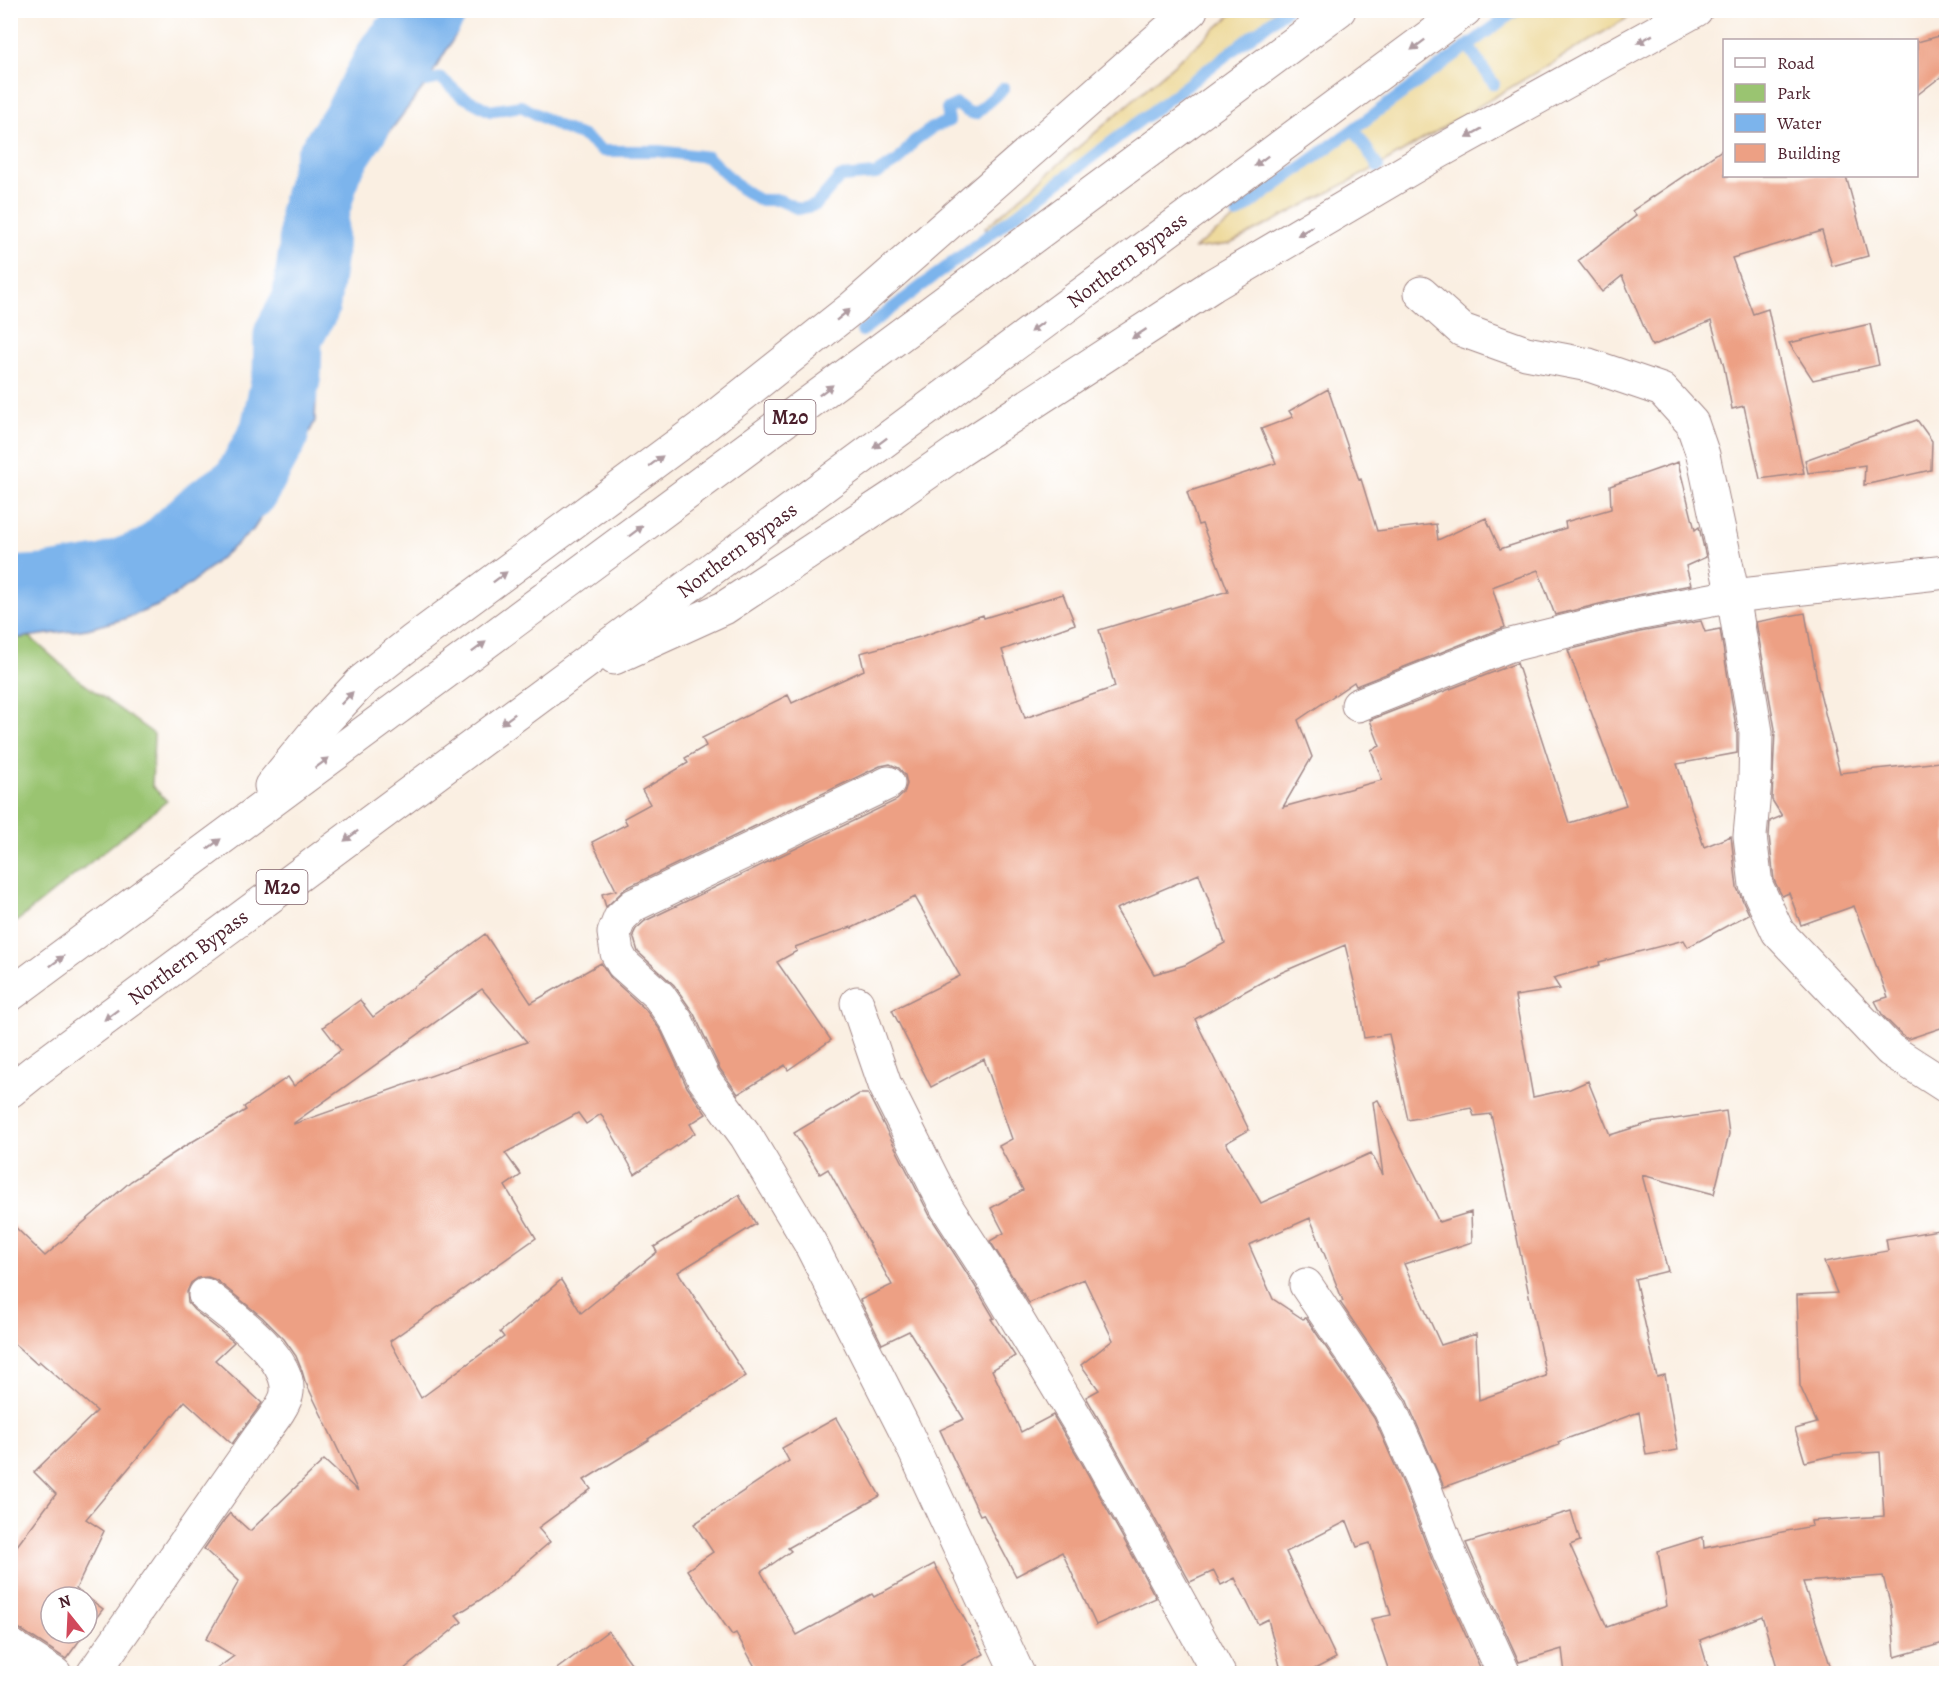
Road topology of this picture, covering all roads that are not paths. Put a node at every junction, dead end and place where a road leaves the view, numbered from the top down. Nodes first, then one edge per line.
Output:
1 (1191, 10) edge
2 (1339, 10) edge
3 (1465, 10) edge
4 (1696, 10) edge
5 (1421, 293) dead end
6 (1947, 572) edge
7 (1733, 596) junction
8 (555, 685) junction
9 (1358, 705) dead end
10 (888, 783) dead end
11 (242, 823) junction
12 (10, 995) edge
13 (857, 1002) dead end
14 (1947, 1086) edge
15 (10, 1091) edge
16 (1306, 1285) dead end
17 (205, 1295) dead end
18 (10, 1645) edge
19 (55, 1674) edge
20 (93, 1674) edge
21 (1018, 1674) edge
22 (1219, 1674) edge
23 (1504, 1674) edge

11 -> 1 main road
11 -> 2 main road, M20
3 -> 8 main road, Northern Bypass / M20
4 -> 8 main road
5 - 7 main road
6 - 7 main road
7 - 9 main road
7 - 14 main road
8 -> 15 main road, Northern Bypass / M20
10 - 21 main road
12 -> 11 main road, M20
13 - 22 main road
16 - 23 main road
17 - 20 main road
18 - 19 main road

